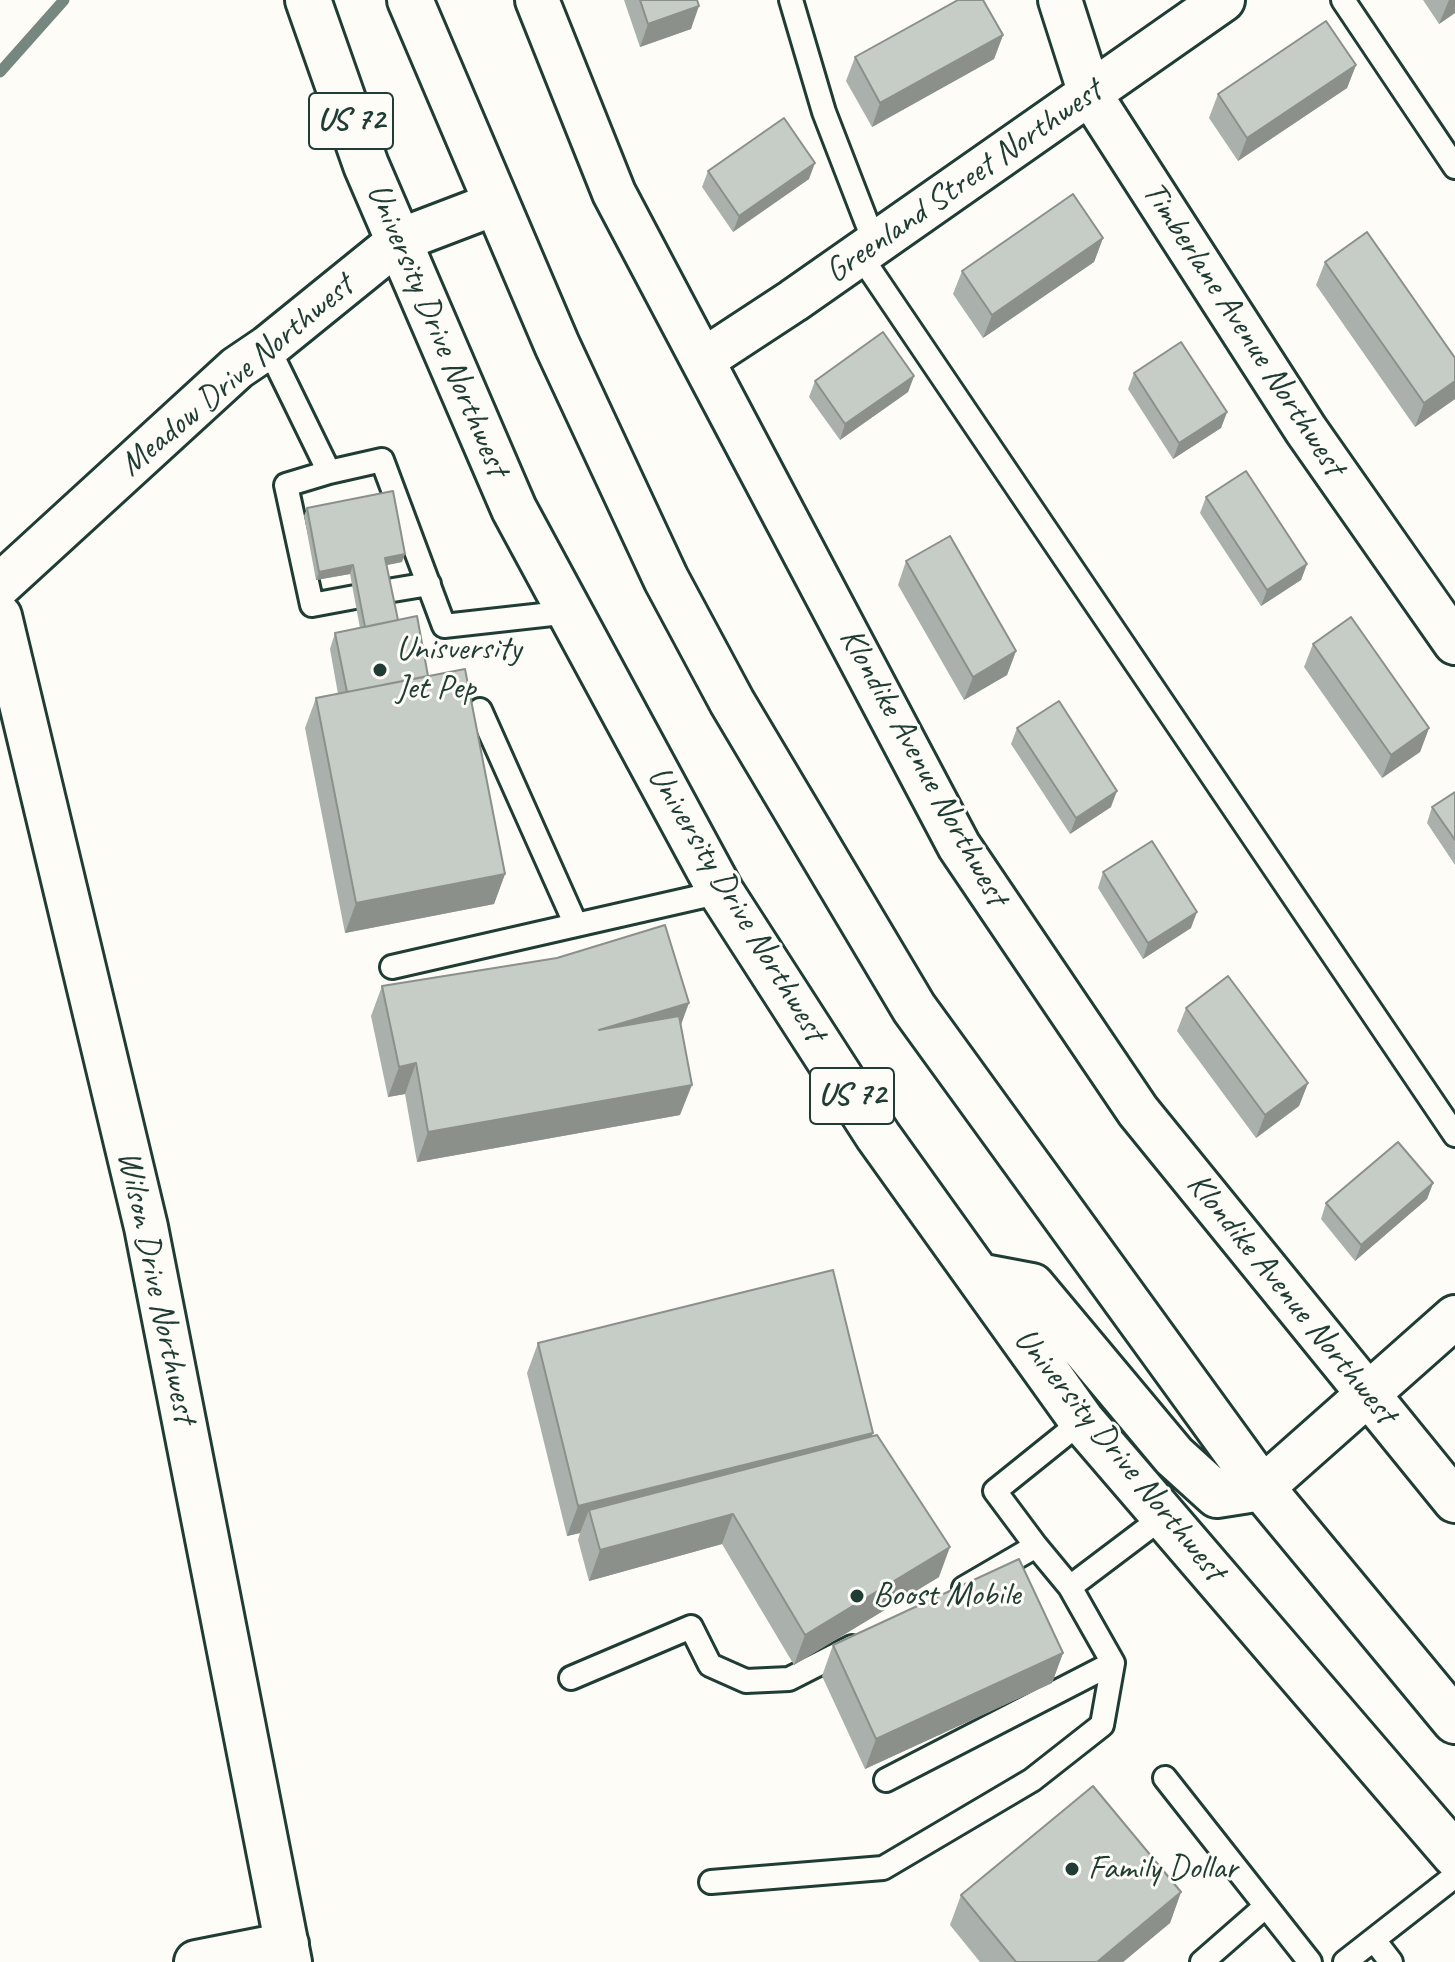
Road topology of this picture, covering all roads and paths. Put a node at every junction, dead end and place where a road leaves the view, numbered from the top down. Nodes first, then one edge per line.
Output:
1 (308, 0) edge
2 (410, 0) edge
3 (537, 0) edge
4 (791, 0) edge
5 (1060, 0) edge
6 (1223, 0) edge
7 (1343, 0) edge
8 (1090, 94) junction
9 (1455, 167) edge
10 (497, 203) junction
11 (400, 240) junction
12 (868, 250) junction
13 (268, 347) junction
14 (703, 360) junction
15 (329, 472) junction
16 (429, 584) junction
17 (0, 585) edge
18 (387, 591) edge
19 (355, 597) edge
20 (570, 612) junction
21 (0, 616) edge
22 (1455, 643) edge
23 (480, 710) dead end
24 (721, 892) junction
25 (576, 925) junction
26 (392, 967) dead end
27 (1455, 1135) edge
28 (979, 1276) junction
29 (1455, 1317) edge
30 (1367, 1393) junction
31 (1082, 1421) junction
32 (1262, 1488) junction
33 (1455, 1501) edge
34 (1164, 1516) junction
35 (1036, 1546) junction
36 (1070, 1587) junction
37 (942, 1601) edge
38 (872, 1637) edge
39 (1113, 1663) junction
40 (571, 1678) dead end
41 (1455, 1721) edge
42 (1165, 1778) dead end
43 (886, 1780) dead end
44 (1455, 1855) edge
45 (1455, 1876) edge
46 (711, 1882) dead end
47 (1266, 1906) junction
48 (1374, 1940) junction
49 (288, 1953) edge
50 (196, 1962) edge
51 (1202, 1962) edge
52 (1310, 1962) edge
53 (1345, 1962) edge
54 (1391, 1962) edge

1 - 11 highway, University Drive Northwest / US 72
2 - 10 highway
3 - 14 street, Klondike Avenue Northwest
4 - 12 lane
5 - 8 street, Timberlane Avenue Northwest
6 - 8 street, Greenland Street Northwest
7 - 9 lane
8 - 12 street, Greenland Street Northwest
8 - 22 street, Timberlane Avenue Northwest
10 - 11 street, Meadow Drive Northwest
10 - 32 highway
11 - 13 street, Meadow Drive Northwest
11 - 20 highway, University Drive Northwest / US 72
12 - 14 street, Greenland Street Northwest
12 - 27 lane
13 - 15 lane
13 - 17 street, Meadow Drive Northwest
14 - 30 street, Klondike Avenue Northwest
15 - 16 lane
15 - 19 lane
16 - 18 lane
16 - 20 lane
20 - 24 highway, University Drive Northwest / US 72
21 - 49 street, Wilson Drive Northwest
23 - 25 lane
24 - 25 lane
24 - 28 highway, University Drive Northwest / US 72
25 - 26 lane
28 - 31 highway, University Drive Northwest / US 72
28 - 32 highway
29 - 30 street
30 - 32 street
30 - 33 street, Klondike Avenue Northwest
31 - 34 highway, University Drive Northwest / US 72
31 - 35 lane
32 - 41 highway
34 - 36 lane
34 - 44 highway, University Drive Northwest / US 72
35 - 36 lane
35 - 37 lane
36 - 39 lane
38 - 40 lane
39 - 43 lane
39 - 46 lane
42 - 47 lane
45 - 48 lane
47 - 51 lane
47 - 52 lane
48 - 53 lane
48 - 54 lane
49 - 50 street

